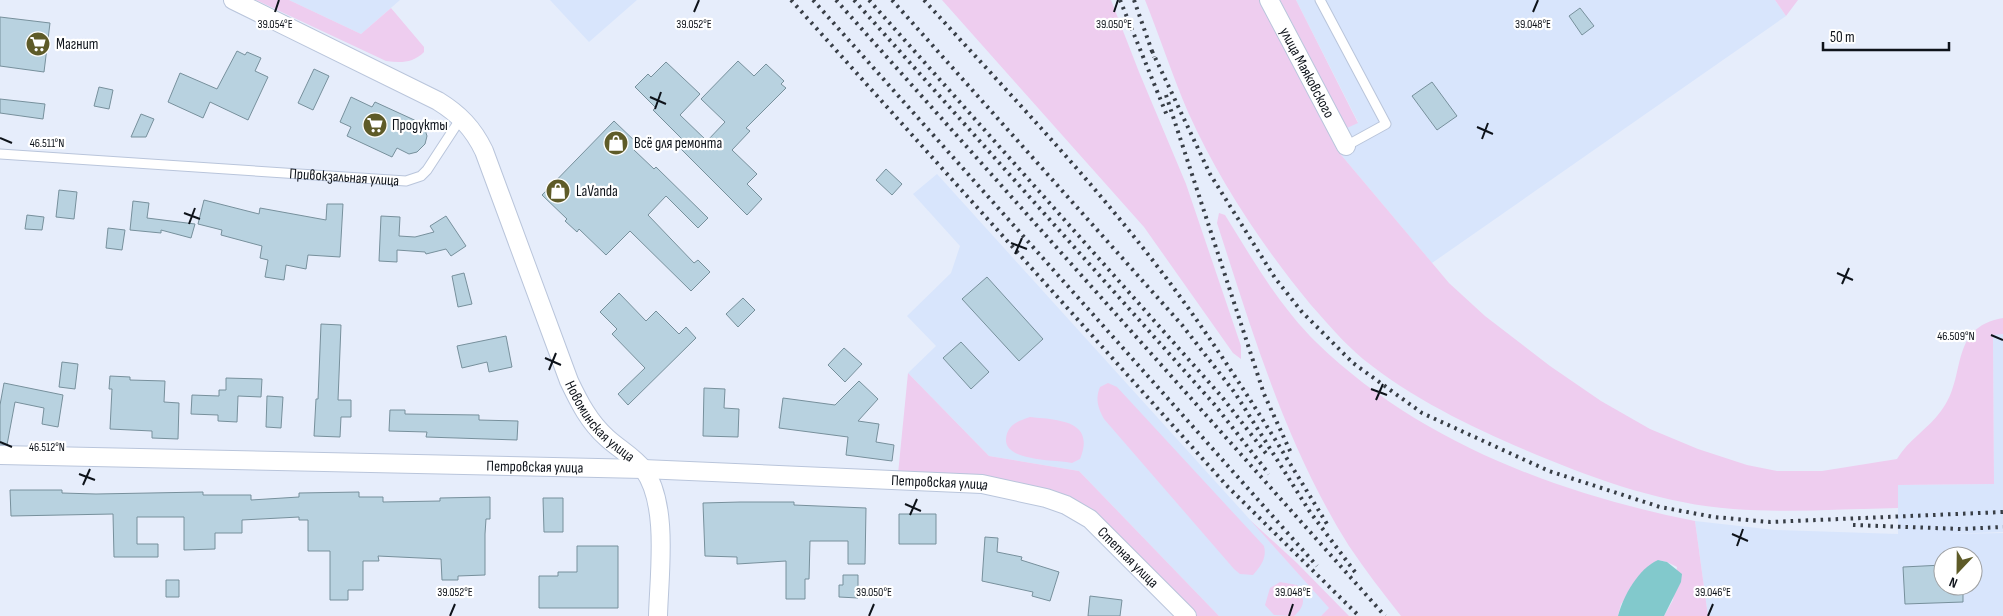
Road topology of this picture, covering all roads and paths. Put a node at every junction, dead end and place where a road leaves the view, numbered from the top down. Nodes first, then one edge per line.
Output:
1 (233, 0) edge
2 (1269, 0) edge
3 (1320, 0) edge
4 (461, 118) junction
5 (1346, 146) joint
6 (0, 154) edge
7 (0, 455) edge
8 (643, 469) junction
9 (1066, 505) joint
10 (658, 616) edge
11 (1187, 616) edge

1 - 4 street
2 - 5 street, улица Маяковского
3 - 5 lane
4 - 6 lane, Привокзальная улица
4 - 8 street, Новоминская улица
7 - 8 street, Петровская улица
8 - 9 street, Петровская улица
8 - 10 street, Новоминская улица
9 - 11 street, Степная улица

